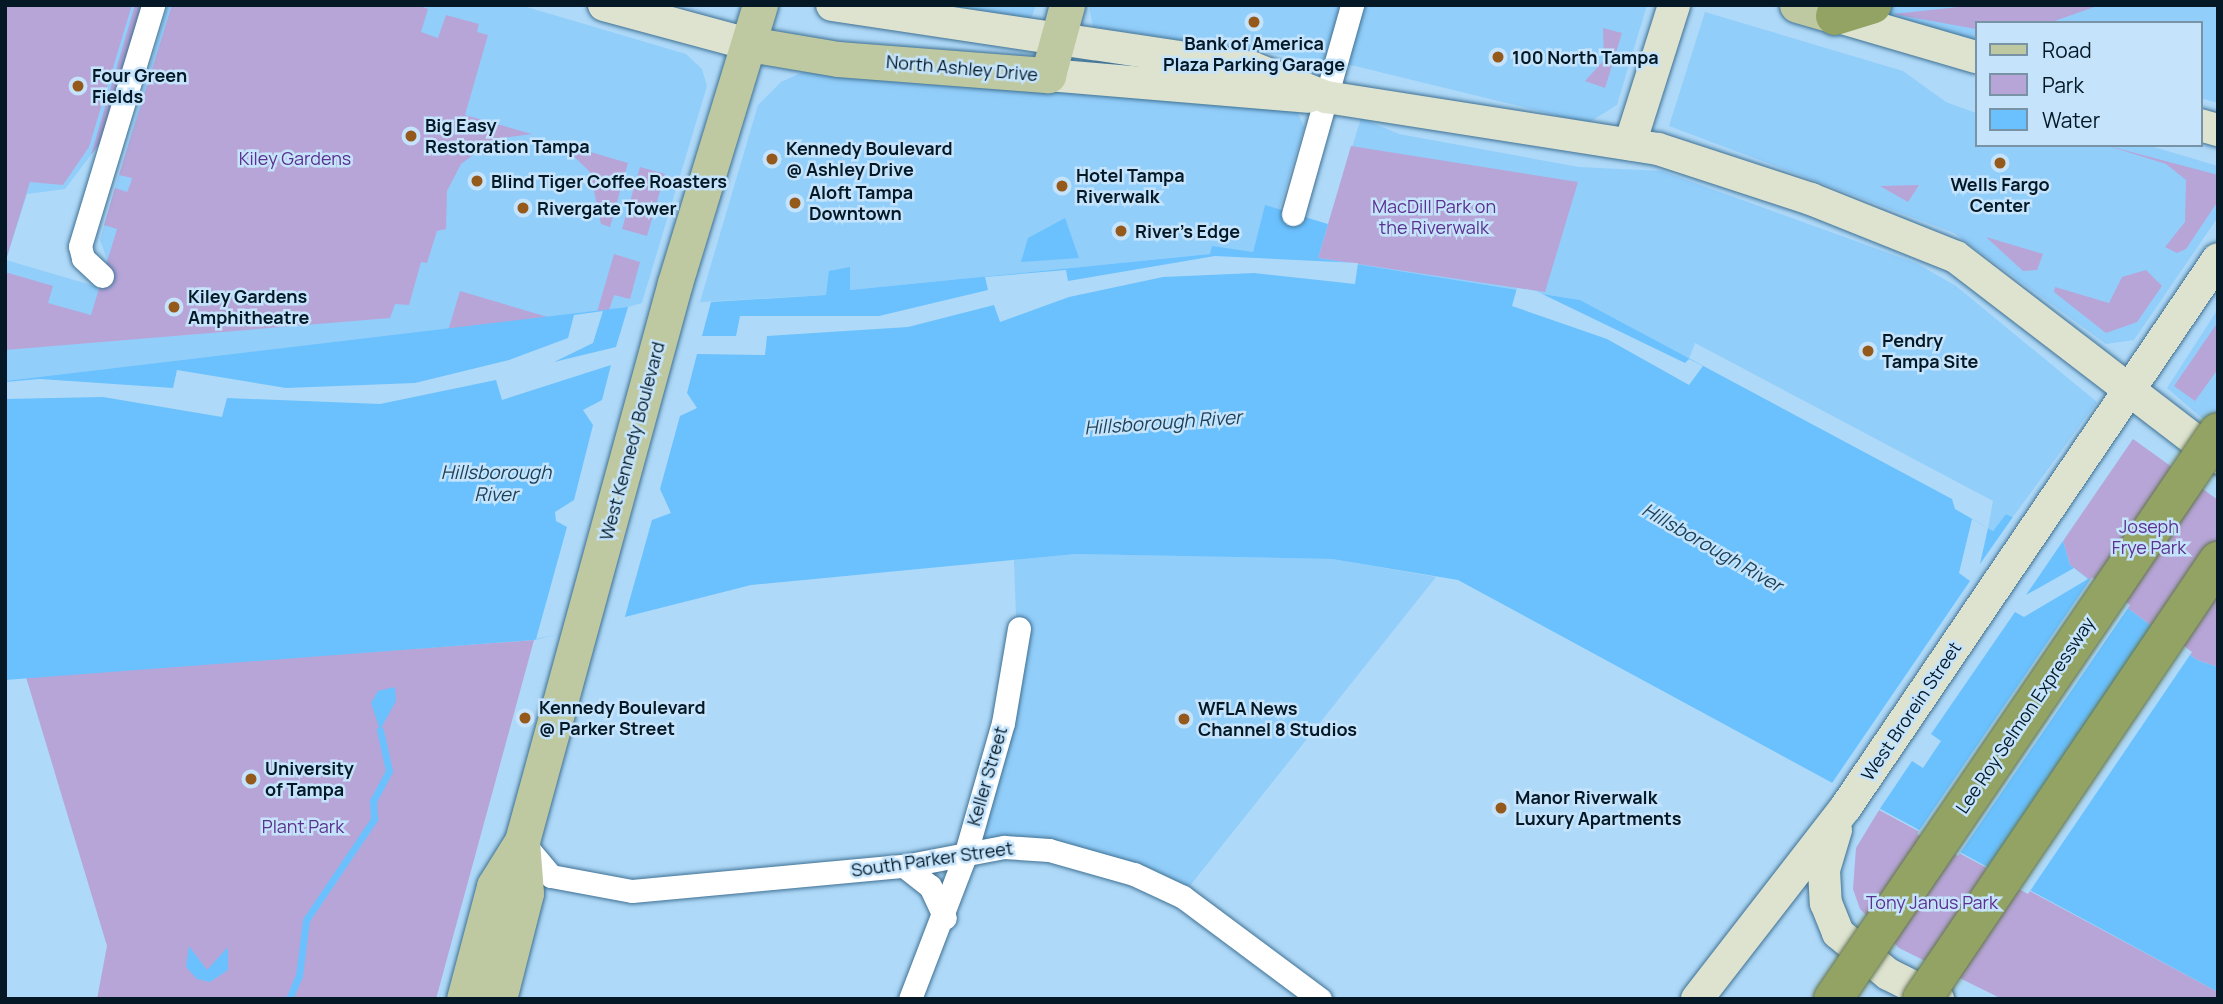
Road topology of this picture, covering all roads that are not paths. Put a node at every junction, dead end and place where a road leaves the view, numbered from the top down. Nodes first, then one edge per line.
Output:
1 (153, 5) edge
2 (604, 5) edge
3 (760, 5) edge
4 (832, 5) edge
5 (1067, 5) edge
6 (1352, 5) edge
7 (1675, 5) edge
8 (1797, 5) edge
9 (1872, 5) edge
10 (1835, 16) junction
11 (1058, 39) junction
12 (749, 44) junction
13 (1974, 56) edge
14 (1048, 75) junction
15 (1326, 97) junction
16 (1630, 144) junction
17 (1293, 214) dead end
18 (2218, 259) edge
19 (102, 276) dead end
20 (2123, 404) junction
21 (2218, 432) edge
22 (2218, 458) edge
23 (2218, 561) edge
24 (1019, 628) dead end
25 (1846, 807) junction
26 (522, 841) junction
27 (965, 856) junction
28 (904, 866) junction
29 (945, 918) junction
30 (464, 999) edge
31 (499, 999) edge
32 (910, 999) edge
33 (1320, 999) edge
34 (1697, 999) edge
35 (1833, 999) edge
36 (1922, 999) edge
37 (1938, 999) edge

1 - 19 street
2 - 12 main road, North Ashley Drive
3 - 12 main road, West Kennedy Boulevard
4 - 11 main road
5 - 11 main road
6 - 15 street
7 - 16 main road
8 - 10 main road
9 - 10 highway
10 - 13 main road
11 - 14 main road
11 - 15 main road
12 - 14 main road, North Ashley Drive
12 - 26 main road, West Kennedy Boulevard
14 - 15 main road, North Ashley Drive
15 - 16 main road
15 - 17 street
16 - 20 main road
18 - 20 main road, West Brorein Street
20 - 22 main road
20 - 25 main road, West Brorein Street
21 - 35 highway, Lee Roy Selmon Expressway, bridge
23 - 36 highway, bridge
24 - 27 street, Keller Street
25 - 34 main road, West Brorein Street
25 - 37 main road
26 - 28 street, South Parker Street
26 - 30 main road, West Kennedy Boulevard
26 - 31 main road, West Kennedy Boulevard
27 - 28 street, South Parker Street
27 - 29 street, Keller Street
27 - 33 street, South Parker Street
28 - 29 street
29 - 32 street, Keller Street

